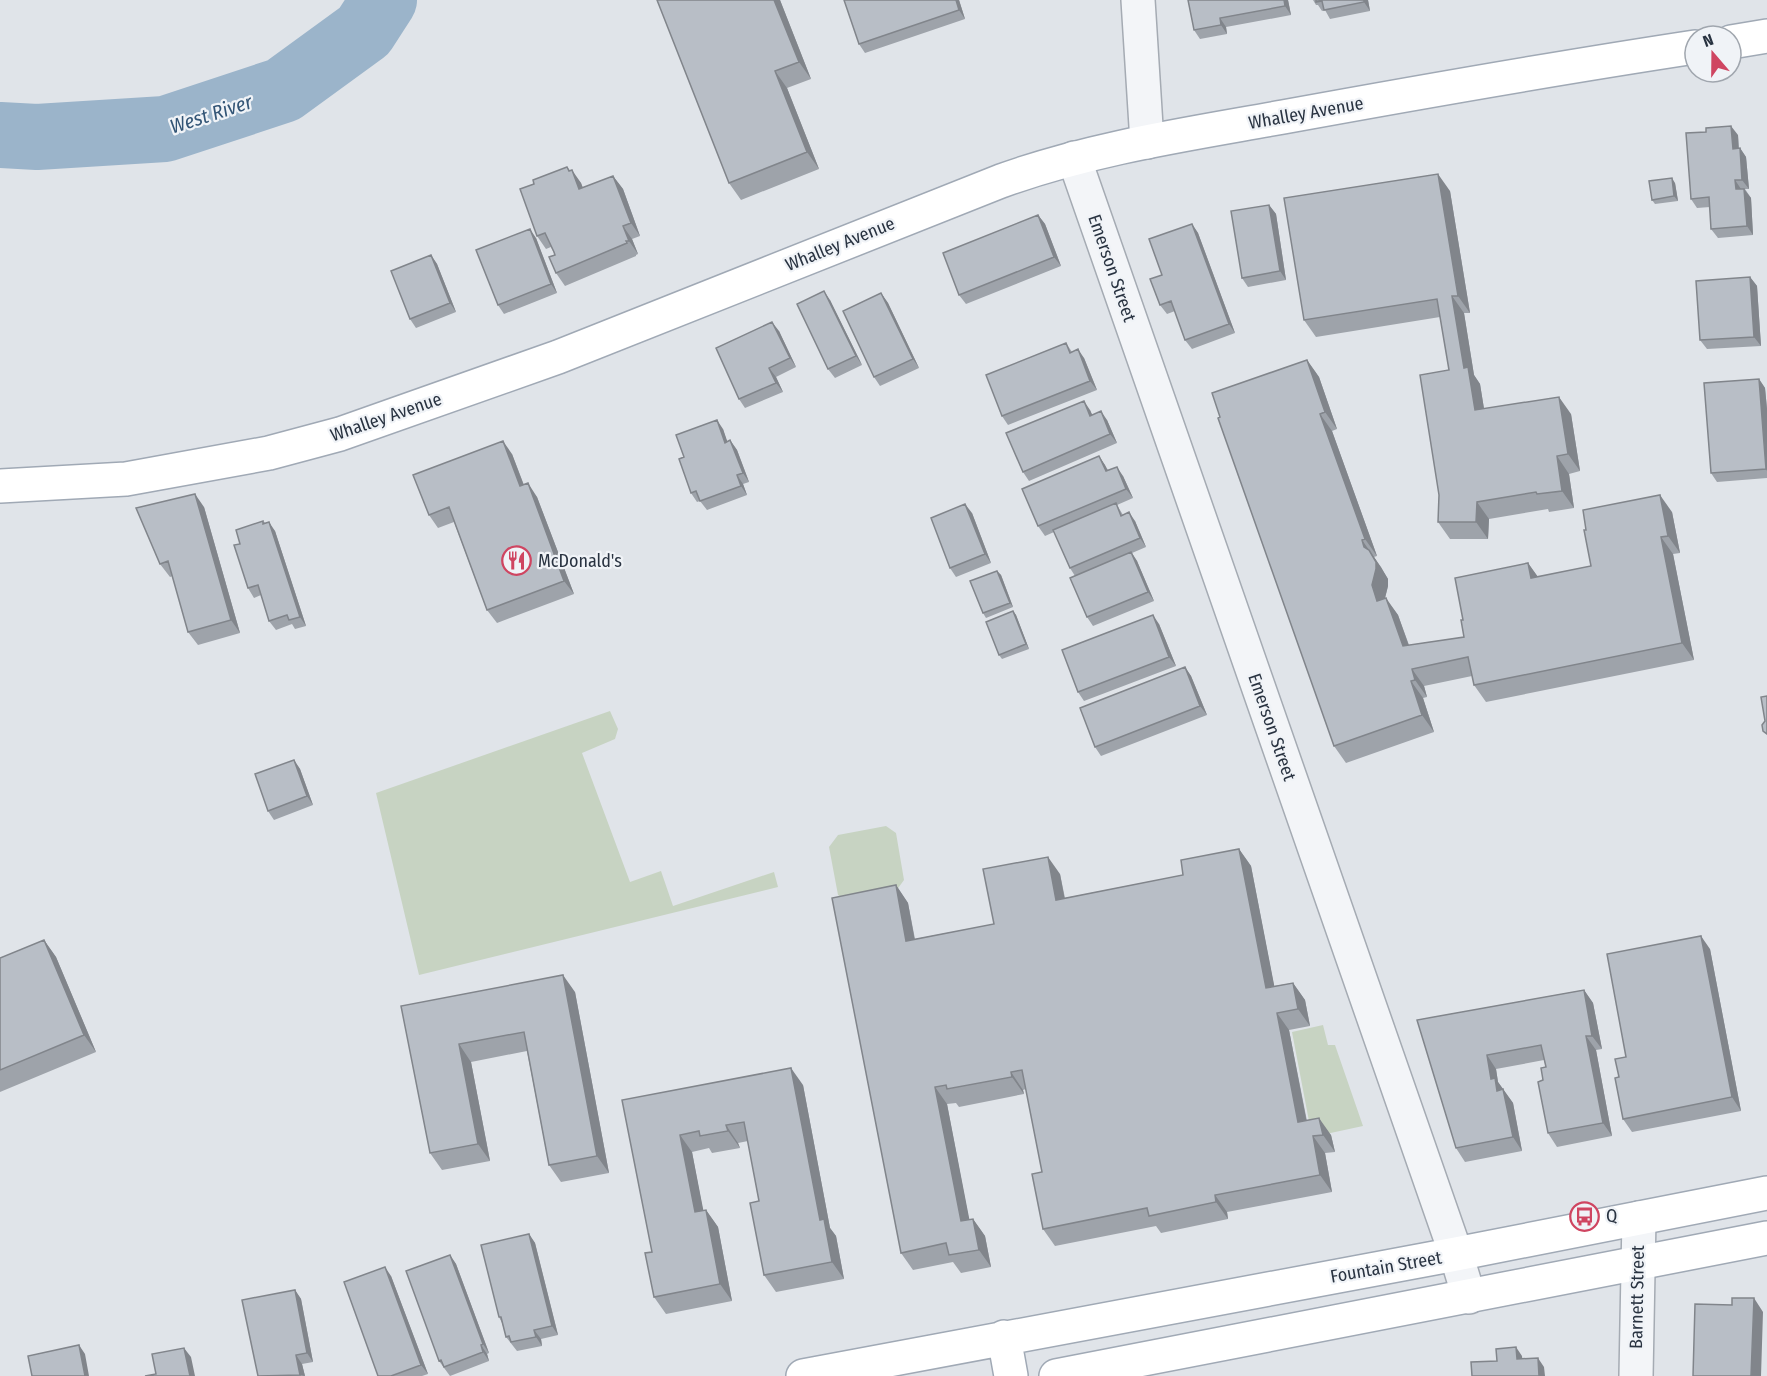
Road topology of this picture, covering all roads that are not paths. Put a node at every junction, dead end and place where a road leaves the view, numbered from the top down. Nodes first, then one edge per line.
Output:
1 (1138, 0) edge
2 (1767, 36) edge
3 (1743, 40) edge
4 (1683, 49) edge
5 (1147, 142) junction
6 (1074, 158) junction
7 (0, 486) edge
8 (1767, 1193) edge
9 (1638, 1218) junction
10 (1767, 1238) edge
11 (1456, 1254) junction
12 (1638, 1263) junction
13 (1469, 1297) junction
14 (1004, 1337) junction
15 (802, 1376) edge
16 (1011, 1376) edge
17 (1056, 1376) edge
18 (1636, 1376) edge

1 - 5 street
2 - 3 main road
4 - 5 main road, Whalley Avenue
5 - 6 main road, Whalley Avenue
6 - 7 main road, Whalley Avenue
6 - 11 street, Emerson Street
8 - 9 main road, Fountain Street
9 - 11 main road, Fountain Street
9 - 12 street, Barnett Street
10 - 12 main road
11 - 13 street, Emerson Street
11 - 14 main road, Fountain Street
12 - 13 main road
12 - 18 street, Barnett Street
13 - 17 main road
14 - 15 main road, Fountain Street
14 - 16 main road

